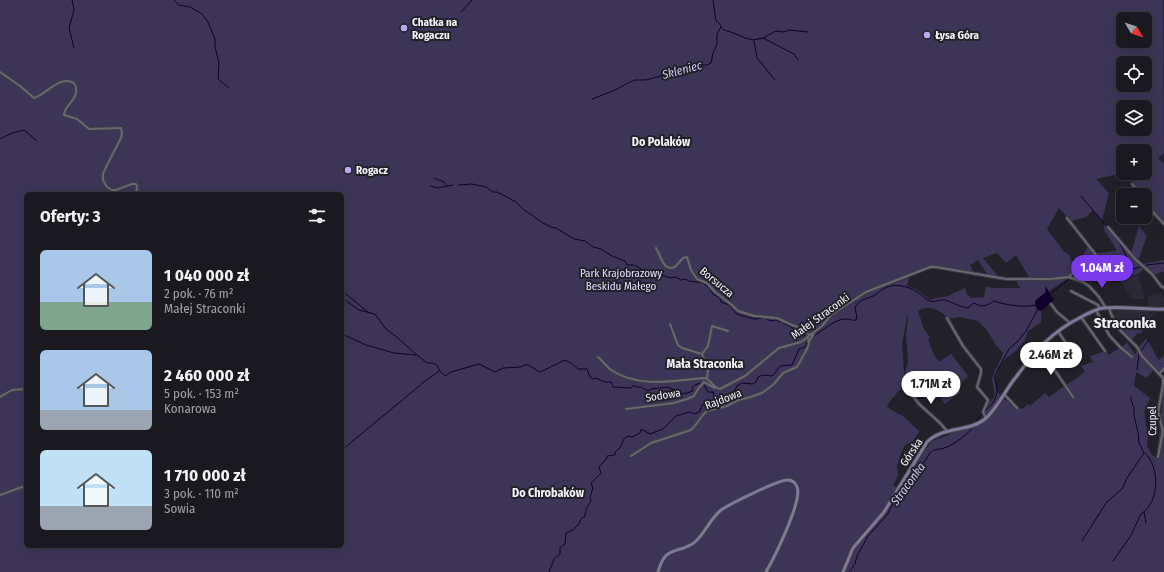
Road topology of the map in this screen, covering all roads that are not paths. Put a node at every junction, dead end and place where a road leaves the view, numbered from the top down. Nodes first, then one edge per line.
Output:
1 (0, 72) edge
2 (1132, 184) dead end
3 (1136, 188) edge
4 (136, 192) edge
5 (1152, 210) edge
6 (1067, 218) dead end
7 (1164, 224) edge
8 (1108, 227) dead end
9 (656, 248) dead end
10 (1070, 278) junction
11 (1164, 288) edge
12 (1071, 292) dead end
13 (1051, 304) dead end
14 (1107, 308) junction
15 (1098, 309) junction
16 (1164, 309) edge
17 (1081, 317) junction
18 (947, 318) dead end
19 (1070, 323) junction
20 (670, 324) dead end
21 (728, 331) dead end
22 (1058, 331) junction
23 (814, 332) junction
24 (809, 337) junction
25 (809, 343) junction
26 (1038, 349) junction
27 (1105, 351) dead end
28 (702, 354) junction
29 (598, 356) dead end
30 (1132, 357) dead end
31 (1076, 359) dead end
32 (1164, 368) edge
33 (1160, 374) junction
34 (707, 379) junction
35 (904, 384) dead end
36 (716, 388) junction
37 (24, 390) edge
38 (1003, 394) junction
39 (0, 397) edge
40 (1073, 397) dead end
41 (1017, 408) dead end
42 (626, 409) dead end
43 (986, 418) junction
44 (947, 431) junction
45 (632, 456) dead end
46 (1158, 458) dead end
47 (24, 488) edge
48 (0, 495) edge
49 (658, 572) edge
50 (766, 572) edge
51 (844, 572) edge

1 - 4 street
2 - 3 street
5 - 7 street
6 - 10 street
8 - 11 street
9 - 24 street, Borsucza
10 - 14 street
10 - 23 street, Małej Straconki
12 - 15 street
13 - 19 street
14 - 15 street, Górska
14 - 16 street, Górska
14 - 33 street
15 - 17 street, Górska
15 - 30 street
17 - 19 street, Górska
17 - 27 street
18 - 43 street
19 - 22 street, Górska
20 - 28 street
21 - 28 street
22 - 26 street, Górska
22 - 31 street
23 - 24 street, Małej Straconki
23 - 25 street, Rajdowa
24 - 25 street, Rajdowa
24 - 36 street, Małej Straconki
25 - 45 street, Rajdowa
26 - 38 street, Górska
26 - 40 street
28 - 34 street
29 - 34 street
32 - 33 street
33 - 46 street, Czupel
34 - 36 street
35 - 44 street
36 - 42 street, Sodowa
37 - 39 street
38 - 41 street
38 - 43 street, Górska
43 - 44 street, Górska
44 - 51 street, Górska
47 - 48 street
49 - 50 street

